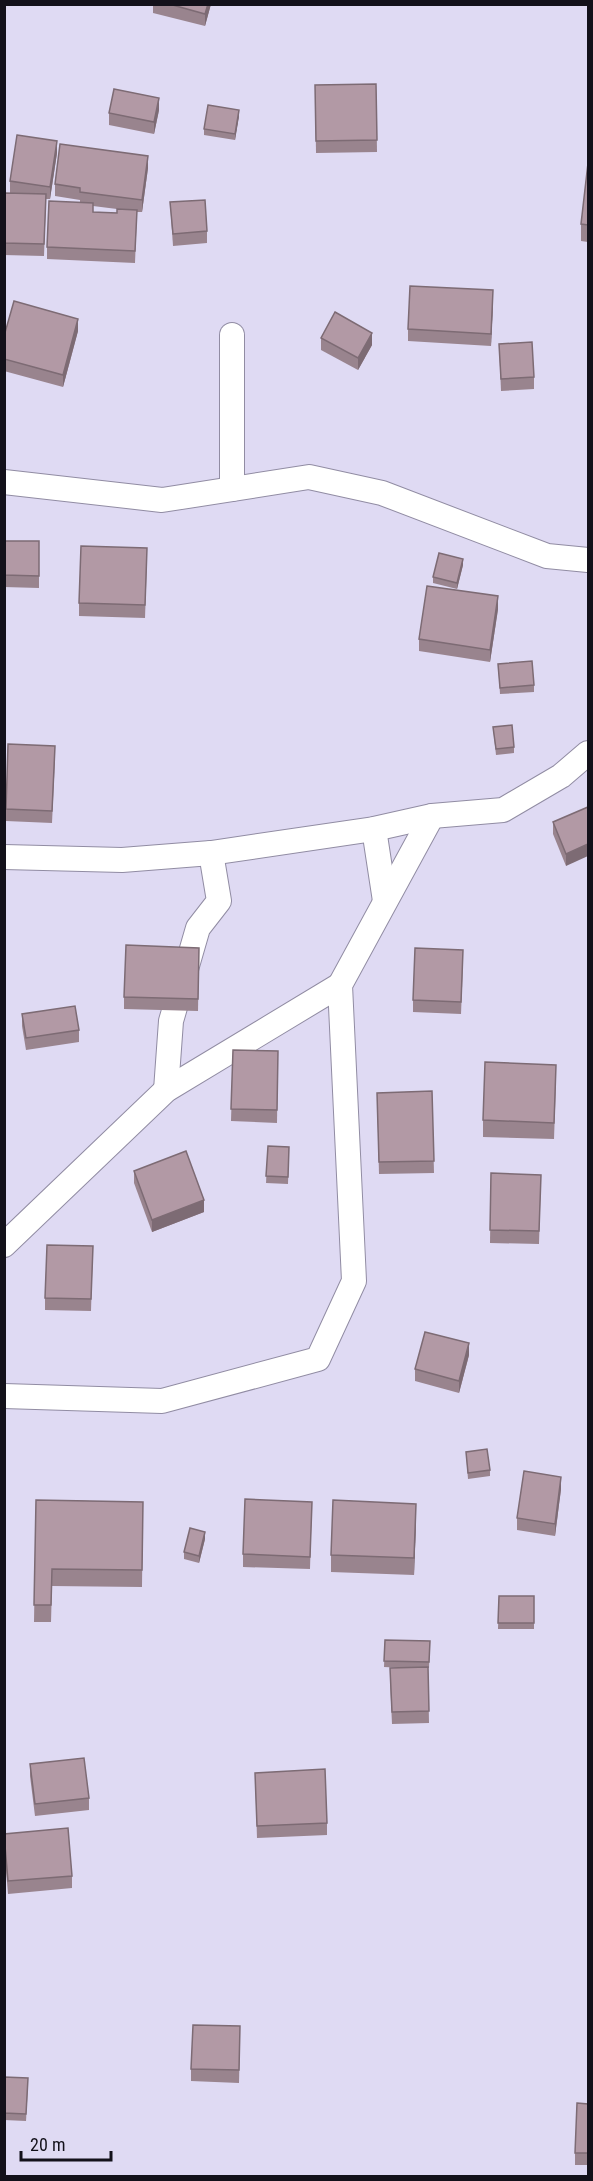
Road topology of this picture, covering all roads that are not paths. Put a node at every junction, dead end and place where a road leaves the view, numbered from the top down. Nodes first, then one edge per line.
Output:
1 (232, 335) dead end
2 (4, 482) edge
3 (232, 489) junction
4 (588, 560) edge
5 (588, 753) edge
6 (432, 816) junction
7 (375, 830) junction
8 (211, 853) junction
9 (4, 857) edge
10 (385, 901) junction
11 (340, 985) junction
12 (166, 1090) junction
13 (4, 1245) edge
14 (4, 1396) edge

1 - 3 street
2 - 3 street
3 - 4 street
5 - 6 street
6 - 7 street
6 - 10 street
7 - 8 street
7 - 10 street
8 - 9 street
8 - 12 street
10 - 11 street
11 - 12 street
11 - 14 street
12 - 13 street

